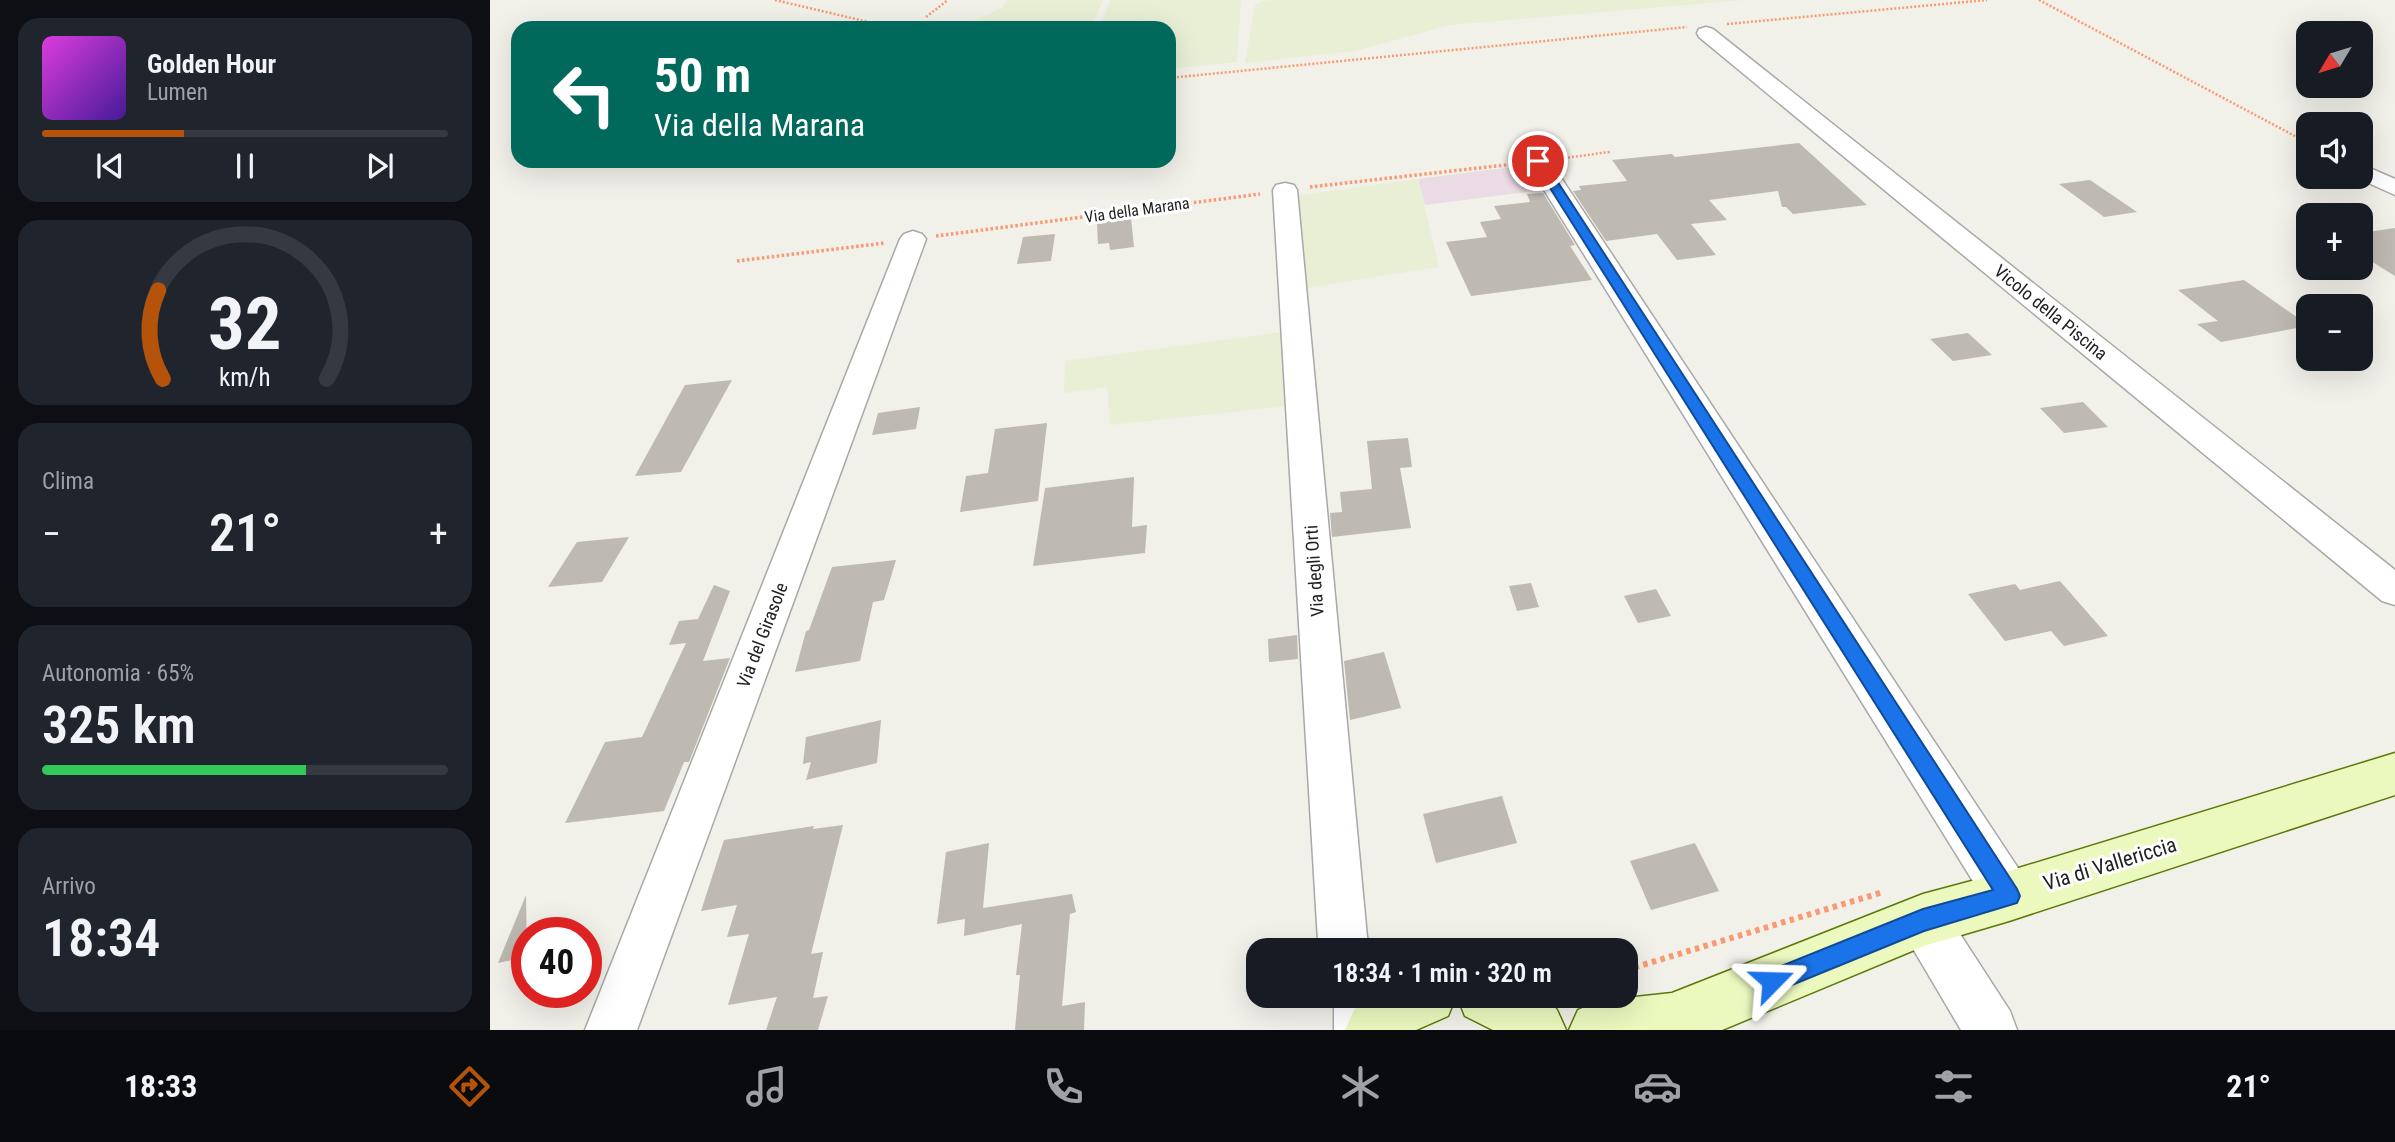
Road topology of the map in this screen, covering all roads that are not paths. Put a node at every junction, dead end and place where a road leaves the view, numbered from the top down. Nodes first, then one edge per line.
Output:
1 (1708, 28) road end
2 (1538, 161) road end
3 (2373, 177) edge
4 (2395, 188) edge
5 (1285, 190) road end
6 (913, 239) road end
7 (2395, 591) edge
8 (2395, 775) edge
9 (2009, 896) junction
10 (1906, 905) junction
11 (1343, 938) edge
12 (1359, 1008) edge
13 (1401, 1008) edge
14 (1668, 1026) edge
15 (611, 1030) edge
16 (1360, 1030) edge
17 (1374, 1030) edge
18 (1598, 1030) edge
19 (1991, 1030) edge

1 - 7 street, Vicolo della Piscina
2 - 9 street
3 - 4 street
5 - 11 street, Via degli Orti
6 - 15 street, Via del Girasole
8 - 9 street, Via di Vallericcia
9 - 10 street, Via di Vallericcia
10 - 14 street, Via di Vallericcia
10 - 19 street
12 - 16 street
13 - 17 street
14 - 18 street, Via di Vallericcia

